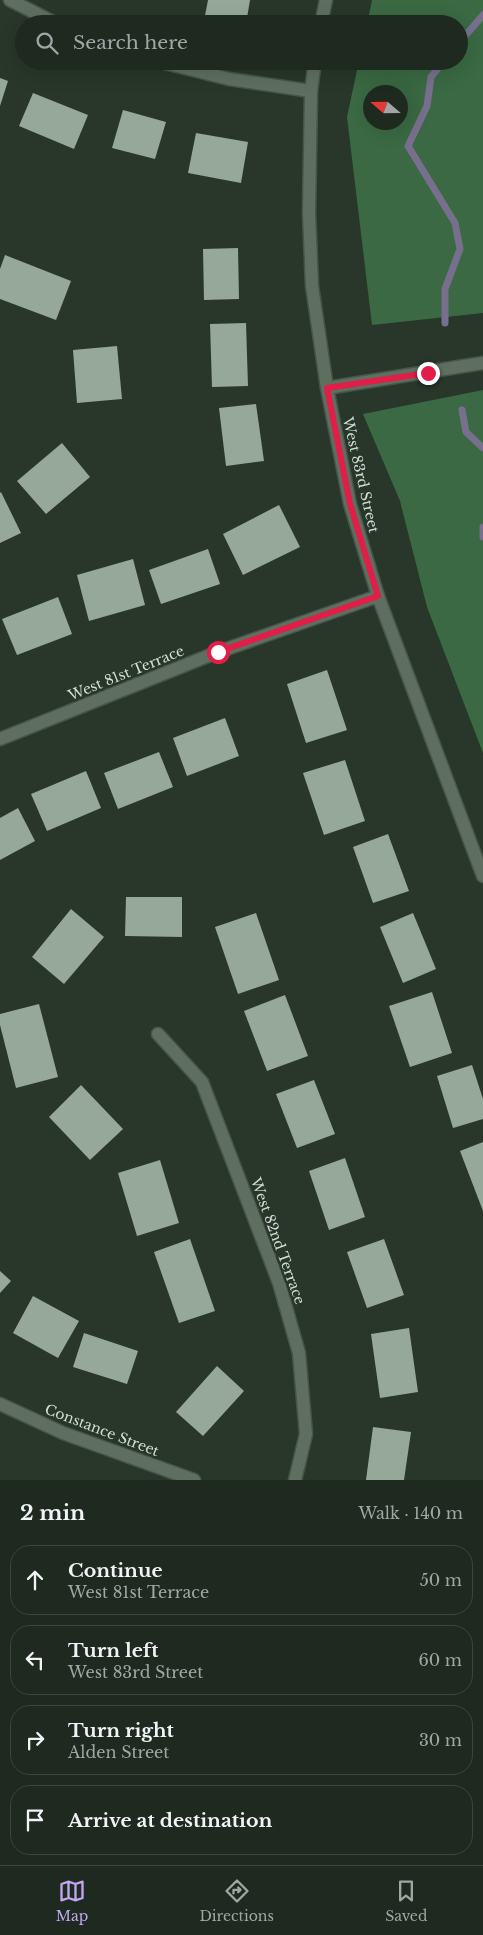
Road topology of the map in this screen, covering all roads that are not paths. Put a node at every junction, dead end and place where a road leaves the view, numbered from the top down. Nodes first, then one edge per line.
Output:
1 (10, 0) edge
2 (326, 0) edge
3 (39, 15) edge
4 (323, 15) edge
5 (193, 70) edge
6 (314, 70) edge
7 (311, 91) junction
8 (483, 363) edge
9 (327, 388) junction
10 (378, 596) junction
11 (0, 739) edge
12 (483, 876) edge
13 (158, 1034) dead end
14 (0, 1404) edge
15 (194, 1480) edge
16 (294, 1480) edge

1 - 3 street
2 - 4 street
5 - 7 street
6 - 7 street, West 83rd Street
7 - 9 street, West 83rd Street
8 - 9 street
9 - 10 street, West 83rd Street
10 - 11 street, West 81st Terrace
10 - 12 street, West 83rd Street
13 - 16 street, West 82nd Terrace
14 - 15 street, Constance Street

